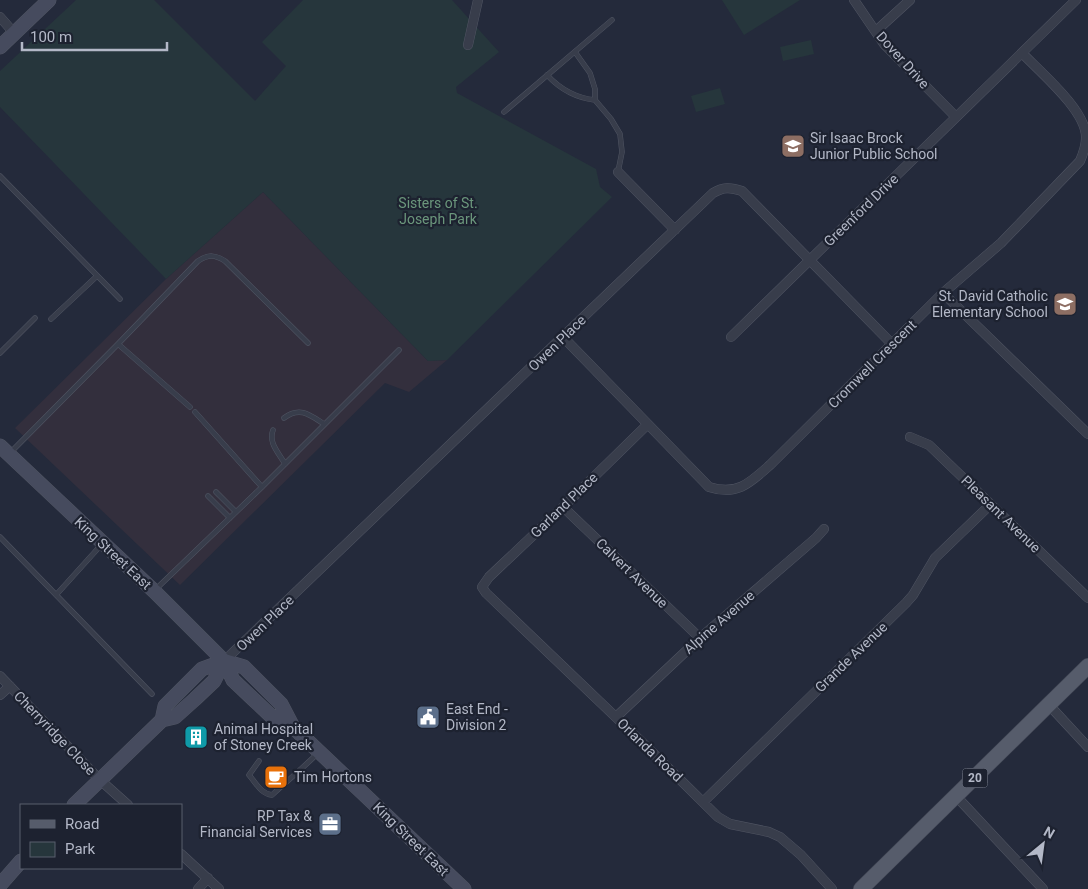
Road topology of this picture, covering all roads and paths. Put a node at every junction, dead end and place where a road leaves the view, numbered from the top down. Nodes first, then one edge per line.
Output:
1 (49, 0) edge
2 (478, 0) edge
3 (854, 0) edge
4 (910, 0) edge
5 (1076, 0) edge
6 (0, 17) edge
7 (612, 20) dead end
8 (876, 32) junction
9 (14, 33) junction
10 (468, 45) dead end
11 (0, 47) edge
12 (575, 52) junction
13 (1022, 53) junction
14 (547, 75) junction
15 (595, 100) junction
16 (504, 112) dead end
17 (956, 117) junction
18 (618, 172) joint
19 (0, 176) edge
20 (676, 230) junction
21 (810, 260) junction
22 (97, 276) junction
23 (943, 294) junction
24 (120, 299) dead end
25 (35, 318) dead end
26 (51, 319) dead end
27 (731, 337) dead end
28 (563, 338) junction
29 (308, 343) dead end
30 (118, 344) junction
31 (892, 344) junction
32 (399, 350) dead end
33 (0, 353) edge
34 (190, 407) dead end
35 (195, 412) dead end
36 (284, 418) dead end
37 (324, 424) junction
38 (647, 425) junction
39 (273, 430) dead end
40 (1088, 434) edge
41 (910, 437) dead end
42 (5, 450) edge
43 (285, 464) junction
44 (262, 487) junction
45 (216, 492) dead end
46 (208, 496) dead end
47 (990, 505) junction
48 (563, 507) junction
49 (236, 512) junction
50 (230, 518) junction
51 (824, 529) dead end
52 (0, 537) edge
53 (103, 543) junction
54 (482, 587) joint
55 (154, 591) junction
56 (56, 594) junction
57 (1088, 598) edge
58 (700, 638) junction
59 (224, 661) junction
60 (1088, 666) edge
61 (0, 676) edge
62 (10, 686) junction
63 (152, 694) dead end
64 (0, 695) edge
65 (1049, 705) junction
66 (616, 717) junction
67 (1088, 748) edge
68 (320, 752) junction
69 (259, 761) dead end
70 (99, 779) junction
71 (956, 796) junction
72 (703, 802) junction
73 (75, 804) edge
74 (127, 804) edge
75 (182, 855) edge
76 (20, 862) edge
77 (208, 878) junction
78 (0, 885) edge
79 (198, 889) edge
80 (219, 889) edge
81 (464, 889) edge
82 (832, 889) edge
83 (861, 889) edge
84 (1043, 889) edge

1 - 9 main road
2 - 10 street
3 - 8 street, Dover Drive
4 - 8 street
5 - 13 street, Greenford Drive
6 - 9 street
7 - 12 lane
8 - 17 street, Dover Drive
9 - 11 main road
12 - 14 lane
12 - 15 lane
13 - 17 street, Greenford Drive
13 - 23 street, Cromwell Crescent
14 - 15 lane
14 - 16 lane
15 - 18 lane
17 - 21 street, Greenford Drive
18 - 20 street
19 - 22 lane
20 - 21 street, Owen Place
20 - 28 street, Owen Place
21 - 27 street, Greenford Drive
21 - 31 street, Owen Place
22 - 24 lane
22 - 26 lane
23 - 31 street, Cromwell Crescent
23 - 40 street
25 - 33 lane
28 - 38 street, Cromwell Crescent
28 - 59 street, Owen Place
29 - 30 lane
30 - 34 lane
30 - 42 lane
31 - 38 street, Cromwell Crescent
32 - 37 lane
35 - 44 lane
36 - 37 lane
37 - 43 lane
38 - 48 street, Garland Place
39 - 43 lane
41 - 47 street, Pleasant Avenue
42 - 53 main road, King Street East
43 - 44 lane
44 - 49 lane
45 - 49 lane
46 - 50 lane
47 - 57 street, Pleasant Avenue
47 - 72 street, Grande Avenue
48 - 54 street, Garland Place
48 - 58 street, Calvert Avenue
49 - 50 lane
50 - 55 lane
51 - 58 street, Alpine Avenue
52 - 56 lane
53 - 55 main road, King Street East
53 - 56 lane
54 - 66 street, Orlanda Road
55 - 59 main road, King Street East
56 - 63 lane
58 - 66 street, Alpine Avenue
59 - 68 main road, King Street East
59 - 70 main road
60 - 65 main road, 20
61 - 62 street, Cherryridge Close
62 - 64 street, Cherryridge Close
62 - 70 street, Cherryridge Close
65 - 67 street
65 - 71 main road, 20
66 - 72 street, Orlanda Road
68 - 69 lane
68 - 81 main road, King Street East
70 - 73 main road
70 - 74 street, Cherryridge Close
71 - 83 main road, 20
71 - 84 street
72 - 82 street, Orlanda Road
75 - 77 street
76 - 78 main road
77 - 79 street
77 - 80 street

